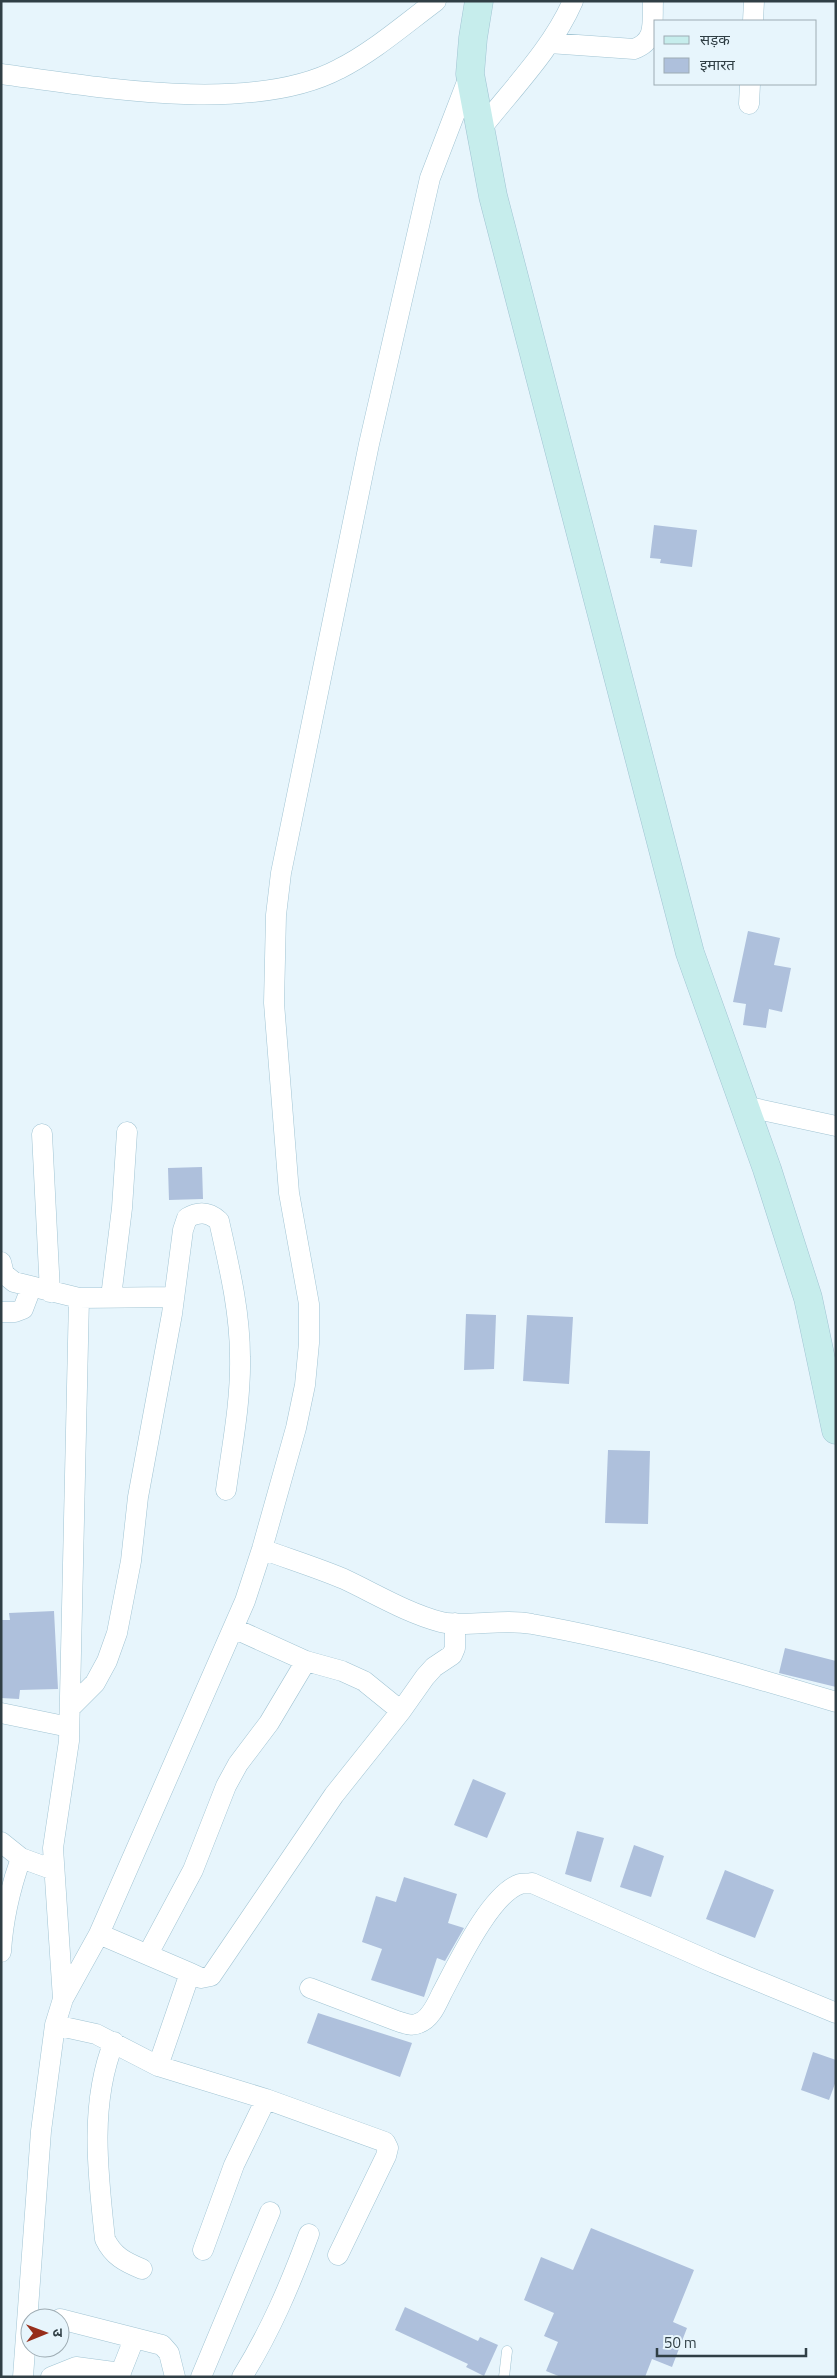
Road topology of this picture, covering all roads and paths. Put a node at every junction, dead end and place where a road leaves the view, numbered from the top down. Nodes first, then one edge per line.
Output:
1 (436, 1) edge
2 (479, 1) edge
3 (573, 1) edge
4 (653, 1) edge
5 (754, 1) edge
6 (753, 20) edge
7 (549, 43) junction
8 (1, 74) edge
9 (470, 74) junction
10 (750, 85) edge
11 (749, 104) dead end
12 (480, 130) junction
13 (744, 1106) junction
14 (836, 1126) edge
15 (127, 1132) dead end
16 (42, 1134) dead end
17 (1, 1262) edge
18 (41, 1290) junction
19 (111, 1297) junction
20 (173, 1297) junction
21 (79, 1298) junction
22 (1, 1312) edge
23 (836, 1430) edge
24 (226, 1490) dead end
25 (262, 1549) junction
26 (233, 1628) junction
27 (456, 1636) junction
28 (306, 1661) junction
29 (836, 1702) edge
30 (401, 1711) junction
31 (1, 1713) edge
32 (70, 1718) junction
33 (1, 1842) edge
34 (21, 1858) junction
35 (54, 1870) junction
36 (99, 1934) junction
37 (1, 1952) edge
38 (148, 1954) junction
39 (196, 1976) junction
40 (310, 1988) dead end
41 (63, 1999) junction
42 (836, 2013) edge
43 (55, 2025) junction
44 (114, 2042) junction
45 (158, 2066) junction
46 (266, 2099) junction
47 (270, 2212) dead end
48 (309, 2234) dead end
49 (203, 2250) dead end
50 (338, 2255) dead end
51 (142, 2270) dead end
52 (28, 2308) edge
53 (70, 2321) edge
54 (134, 2339) junction
55 (507, 2351) dead end
56 (25, 2358) edge
57 (120, 2375) edge
58 (24, 2376) edge
59 (44, 2377) edge
60 (51, 2377) edge
61 (175, 2377) edge
62 (201, 2377) edge
63 (242, 2377) edge
64 (504, 2377) edge

1 - 8 street
2 - 9 street
3 - 7 street
4 - 7 street
5 - 6 street
7 - 12 street
9 - 12 street
9 - 25 street
10 - 11 street
12 - 13 street
13 - 14 street
13 - 23 street
15 - 19 street
16 - 18 street
17 - 18 street
18 - 21 street
18 - 22 street
19 - 20 street
19 - 21 street
20 - 24 street
20 - 32 street
21 - 32 street
25 - 26 street
25 - 27 street
26 - 28 street
26 - 36 street
27 - 29 street
27 - 30 street
28 - 30 street
28 - 38 street
30 - 39 street
31 - 32 street
32 - 35 street
33 - 34 street
34 - 35 street
34 - 37 street
35 - 41 street
36 - 38 street
36 - 41 street
38 - 39 street
39 - 45 street
40 - 42 street
41 - 43 street
43 - 44 street
43 - 52 street
44 - 45 street
44 - 51 street
45 - 46 street
46 - 49 street
46 - 50 street
47 - 62 street
48 - 63 street
53 - 54 street
54 - 57 street
54 - 61 street
55 - 64 lane
56 - 58 street
57 - 60 street
58 - 59 street

